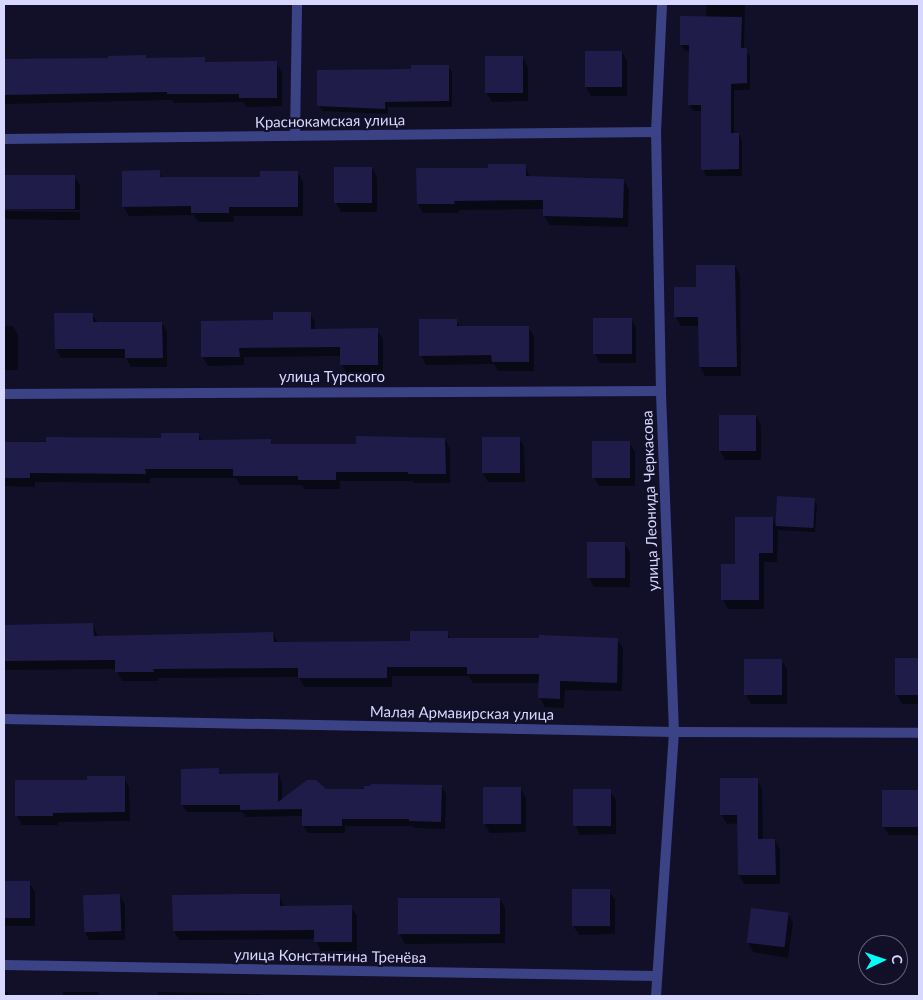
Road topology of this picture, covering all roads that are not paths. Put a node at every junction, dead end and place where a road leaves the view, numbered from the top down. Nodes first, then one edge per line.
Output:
1 (297, 4) edge
2 (662, 4) edge
3 (656, 132) junction
4 (295, 136) junction
5 (4, 139) edge
6 (661, 390) junction
7 (4, 394) edge
8 (4, 719) edge
9 (674, 732) junction
10 (919, 733) edge
11 (4, 965) edge
12 (656, 976) junction
13 (656, 996) edge

1 - 4 street
2 - 3 street, улица Леонида Черкасова
3 - 4 street, Краснокамская улица
3 - 6 street, улица Леонида Черкасова
4 - 5 street, Краснокамская улица
6 - 7 street, улица Турского
6 - 9 street, улица Леонида Черкасова
8 - 9 street, Малая Армавирская улица
9 - 10 street, Малая Армавирская улица
9 - 12 street, улица Леонида Черкасова
11 - 12 street, улица Константина Тренёва
12 - 13 street, улица Леонида Черкасова

